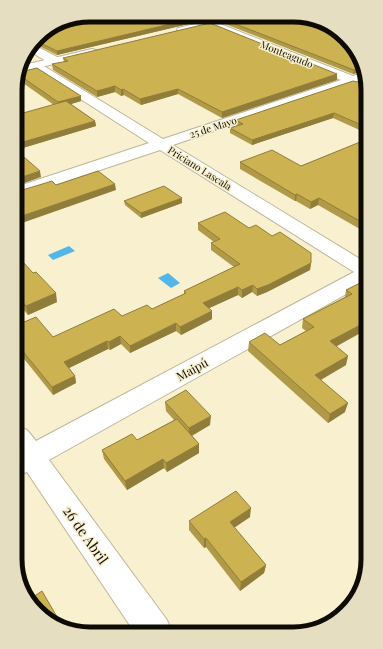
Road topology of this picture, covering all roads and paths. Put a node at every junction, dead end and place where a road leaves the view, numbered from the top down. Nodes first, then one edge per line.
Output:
1 (205, 22) edge
2 (216, 22) edge
3 (172, 33) edge
4 (36, 50) edge
5 (102, 50) edge
6 (55, 61) junction
7 (28, 68) edge
8 (360, 81) edge
9 (162, 144) junction
10 (22, 191) edge
11 (361, 268) edge
12 (361, 277) edge
13 (22, 453) edge
14 (150, 627) edge

1 - 3 street
2 - 8 street, Monteagudo
4 - 6 street
5 - 6 street
6 - 7 street
7 - 9 street, Priciano Lascala
8 - 9 street, 25 de Mayo
9 - 10 street, 25 de Mayo
9 - 11 street, Priciano Lascala
12 - 13 street, Maipú
13 - 14 street, 26 de Abril

